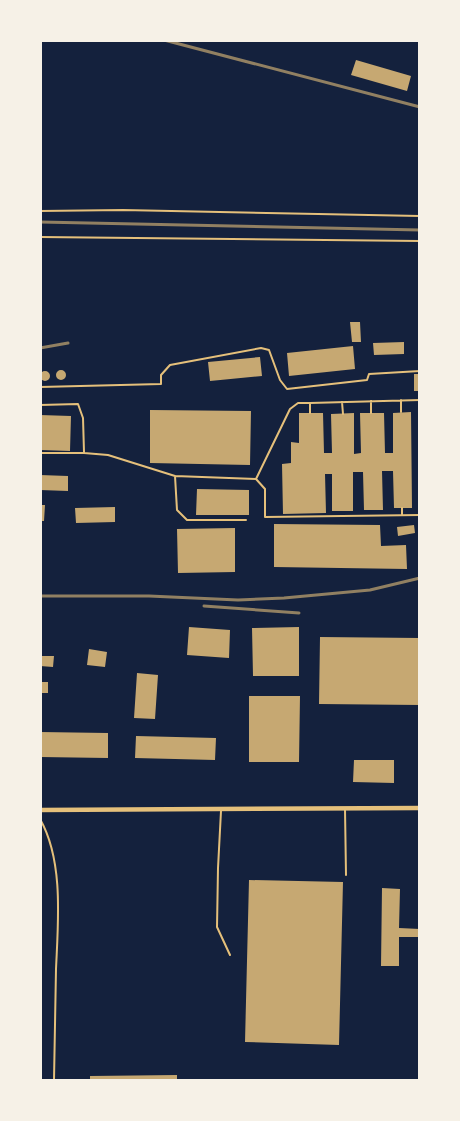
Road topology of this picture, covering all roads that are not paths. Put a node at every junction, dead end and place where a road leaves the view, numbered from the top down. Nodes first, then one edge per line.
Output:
1 (40, 211) edge
2 (420, 216) edge
3 (40, 237) edge
4 (420, 241) edge
5 (420, 371) edge
6 (40, 387) edge
7 (371, 400) junction
8 (401, 400) junction
9 (420, 400) edge
10 (342, 402) junction
11 (310, 403) junction
12 (40, 405) edge
13 (401, 412) dead end
14 (310, 413) dead end
15 (371, 413) dead end
16 (343, 414) dead end
17 (40, 453) edge
18 (84, 453) junction
19 (175, 476) junction
20 (256, 479) junction
21 (402, 508) dead end
22 (372, 510) dead end
23 (344, 511) dead end
24 (402, 515) junction
25 (420, 515) edge
26 (372, 516) junction
27 (344, 517) junction
28 (246, 520) dead end
29 (420, 808) edge
30 (221, 809) junction
31 (345, 809) junction
32 (40, 810) edge
33 (40, 819) edge
34 (346, 875) dead end
35 (230, 955) dead end
36 (54, 1080) edge

1 - 2 lane
3 - 4 lane
5 - 6 lane
7 - 8 lane
7 - 10 lane
7 - 15 lane
8 - 9 lane
8 - 13 lane
10 - 11 lane
10 - 16 lane
11 - 14 lane
11 - 20 lane
12 - 18 lane
17 - 18 lane
18 - 19 lane
19 - 20 lane
19 - 28 lane
20 - 27 lane
21 - 24 lane
22 - 26 lane
23 - 27 lane
24 - 25 lane
24 - 26 lane
26 - 27 lane
29 - 31 street
30 - 31 street
30 - 32 street
30 - 35 lane
31 - 34 lane
33 - 36 lane

